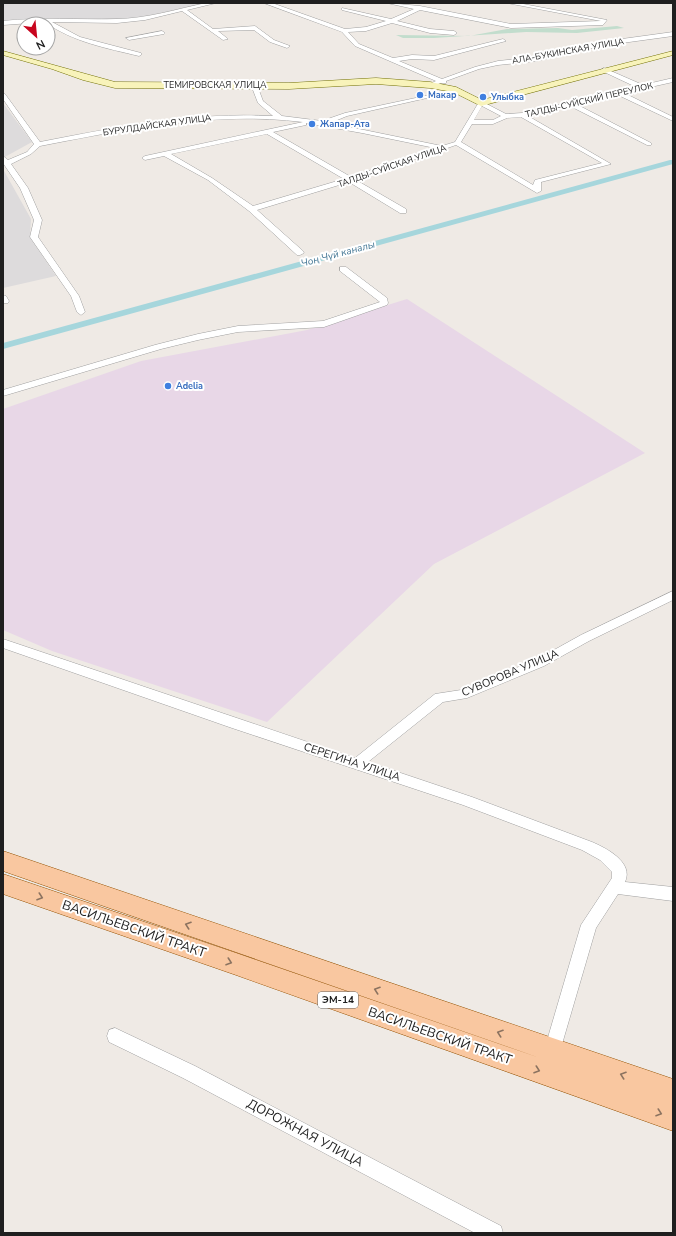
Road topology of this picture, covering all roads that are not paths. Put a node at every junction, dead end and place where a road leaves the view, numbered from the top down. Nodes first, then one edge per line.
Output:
1 (213, 3) edge
2 (267, 3) edge
3 (390, 3) edge
4 (432, 3) edge
5 (510, 3) edge
6 (344, 9) dead end
7 (419, 9) junction
8 (183, 10) junction
9 (145, 18) junction
10 (56, 20) edge
11 (16, 22) edge
12 (393, 22) junction
13 (3, 23) edge
14 (150, 23) dead end
15 (56, 28) edge
16 (156, 28) dead end
17 (214, 30) junction
18 (344, 31) junction
19 (454, 33) dead end
20 (673, 34) edge
21 (129, 38) dead end
22 (225, 39) dead end
23 (503, 41) dead end
24 (287, 46) dead end
25 (3, 53) edge
26 (673, 53) edge
27 (139, 54) dead end
28 (392, 60) junction
29 (604, 70) junction
30 (441, 80) junction
31 (673, 80) edge
32 (660, 83) junction
33 (254, 85) junction
34 (430, 85) junction
35 (642, 87) junction
36 (673, 89) edge
37 (456, 90) junction
38 (619, 93) junction
39 (3, 95) edge
40 (481, 103) junction
41 (571, 104) junction
42 (522, 115) junction
43 (505, 116) junction
44 (280, 118) junction
45 (673, 119) edge
46 (312, 122) junction
47 (470, 122) junction
48 (321, 124) junction
49 (268, 132) junction
50 (457, 143) junction
51 (38, 144) junction
52 (649, 144) dead end
53 (443, 148) junction
54 (165, 154) junction
55 (144, 158) dead end
56 (5, 161) edge
57 (350, 180) junction
58 (252, 209) junction
59 (403, 211) dead end
60 (300, 253) dead end
61 (343, 269) dead end
62 (81, 312) dead end
63 (3, 393) edge
64 (673, 595) edge
65 (3, 643) edge
66 (357, 764) junction
67 (3, 862) edge
68 (3, 884) edge
69 (614, 887) junction
70 (673, 894) edge
71 (115, 1036) dead end
72 (552, 1051) junction
73 (673, 1092) edge
74 (673, 1118) edge
75 (494, 1233) edge

1 - 8 street
2 - 18 street
3 - 7 street
4 - 7 street
5 - 7 street
6 - 12 street
7 - 12 street
8 - 9 street
8 - 17 street
9 - 10 street
9 - 14 street
11 - 13 street
12 - 18 street
12 - 19 street
15 - 27 street
16 - 21 street
17 - 22 street
17 - 24 street
18 - 28 street
20 - 30 street, АЛА-БУКИНСКАЯ УЛИЦА
23 - 28 street
25 - 33 street, ТЕМИРОВСКАЯ УЛИЦА
26 - 29 street
28 - 30 street
29 - 35 street
29 - 40 street
30 - 34 street, ТЕМИРОВСКАЯ УЛИЦА
30 - 37 street
31 - 32 street, ТАЛДЫ-СУЙСКИЙ ПЕРЕУЛОК
32 - 35 street, ТАЛДЫ-СУЙСКИЙ ПЕРЕУЛОК
32 - 36 street
33 - 34 street, ТЕМИРОВСКАЯ УЛИЦА
33 - 44 street
34 - 37 street, ТЕМИРОВСКАЯ УЛИЦА
35 - 38 street, ТАЛДЫ-СУЙСКИЙ ПЕРЕУЛОК
37 - 40 street, ТЕМИРОВСКАЯ УЛИЦА
37 - 48 street
38 - 41 street, ТАЛДЫ-СУЙСКИЙ ПЕРЕУЛОК
38 - 45 street
39 - 51 street
40 - 43 street
40 - 47 street, ТАЛДЫ-СУЙСКАЯ УЛИЦА
41 - 42 street, ТАЛДЫ-СУЙСКИЙ ПЕРЕУЛОК
41 - 52 street
42 - 43 street, ТАЛДЫ-СУЙСКИЙ ПЕРЕУЛОК
42 - 50 street
43 - 47 street, ТАЛДЫ-СУЙСКИЙ ПЕРЕУЛОК
44 - 46 street, БУРУЛДАЙСКАЯ УЛИЦА
44 - 51 street, БУРУЛДАЙСКАЯ УЛИЦА
46 - 48 street, БУРУЛДАЙСКАЯ УЛИЦА
46 - 49 street
47 - 50 street, ТАЛДЫ-СУЙСКАЯ УЛИЦА
48 - 53 street, БУРУЛДАЙСКАЯ УЛИЦА
49 - 54 street
49 - 57 street
50 - 53 street, ТАЛДЫ-СУЙСКАЯ УЛИЦА
51 - 56 street
53 - 57 street, ТАЛДЫ-СУЙСКАЯ УЛИЦА
54 - 55 street
54 - 58 street
56 - 62 street
57 - 58 street, ТАЛДЫ-СУЙСКАЯ УЛИЦА
57 - 59 street
58 - 60 street
61 - 63 street
64 - 66 street, СУВОРОВА УЛИЦА
65 - 66 street, СЕРЕГИНА УЛИЦА
66 - 69 street, СЕРЕГИНА УЛИЦА
72 -> 67 main road, ВАСИЛЬЕВСКИЙ ТРАКТ / ЭМ-14
68 -> 74 main road, ВАСИЛЬЕВСКИЙ ТРАКТ / ЭМ-14
69 - 70 street
69 - 72 street
71 - 75 street, ДОРОЖНАЯ УЛИЦА
73 -> 72 main road, ВАСИЛЬЕВСКИЙ ТРАКТ / ЭМ-14

